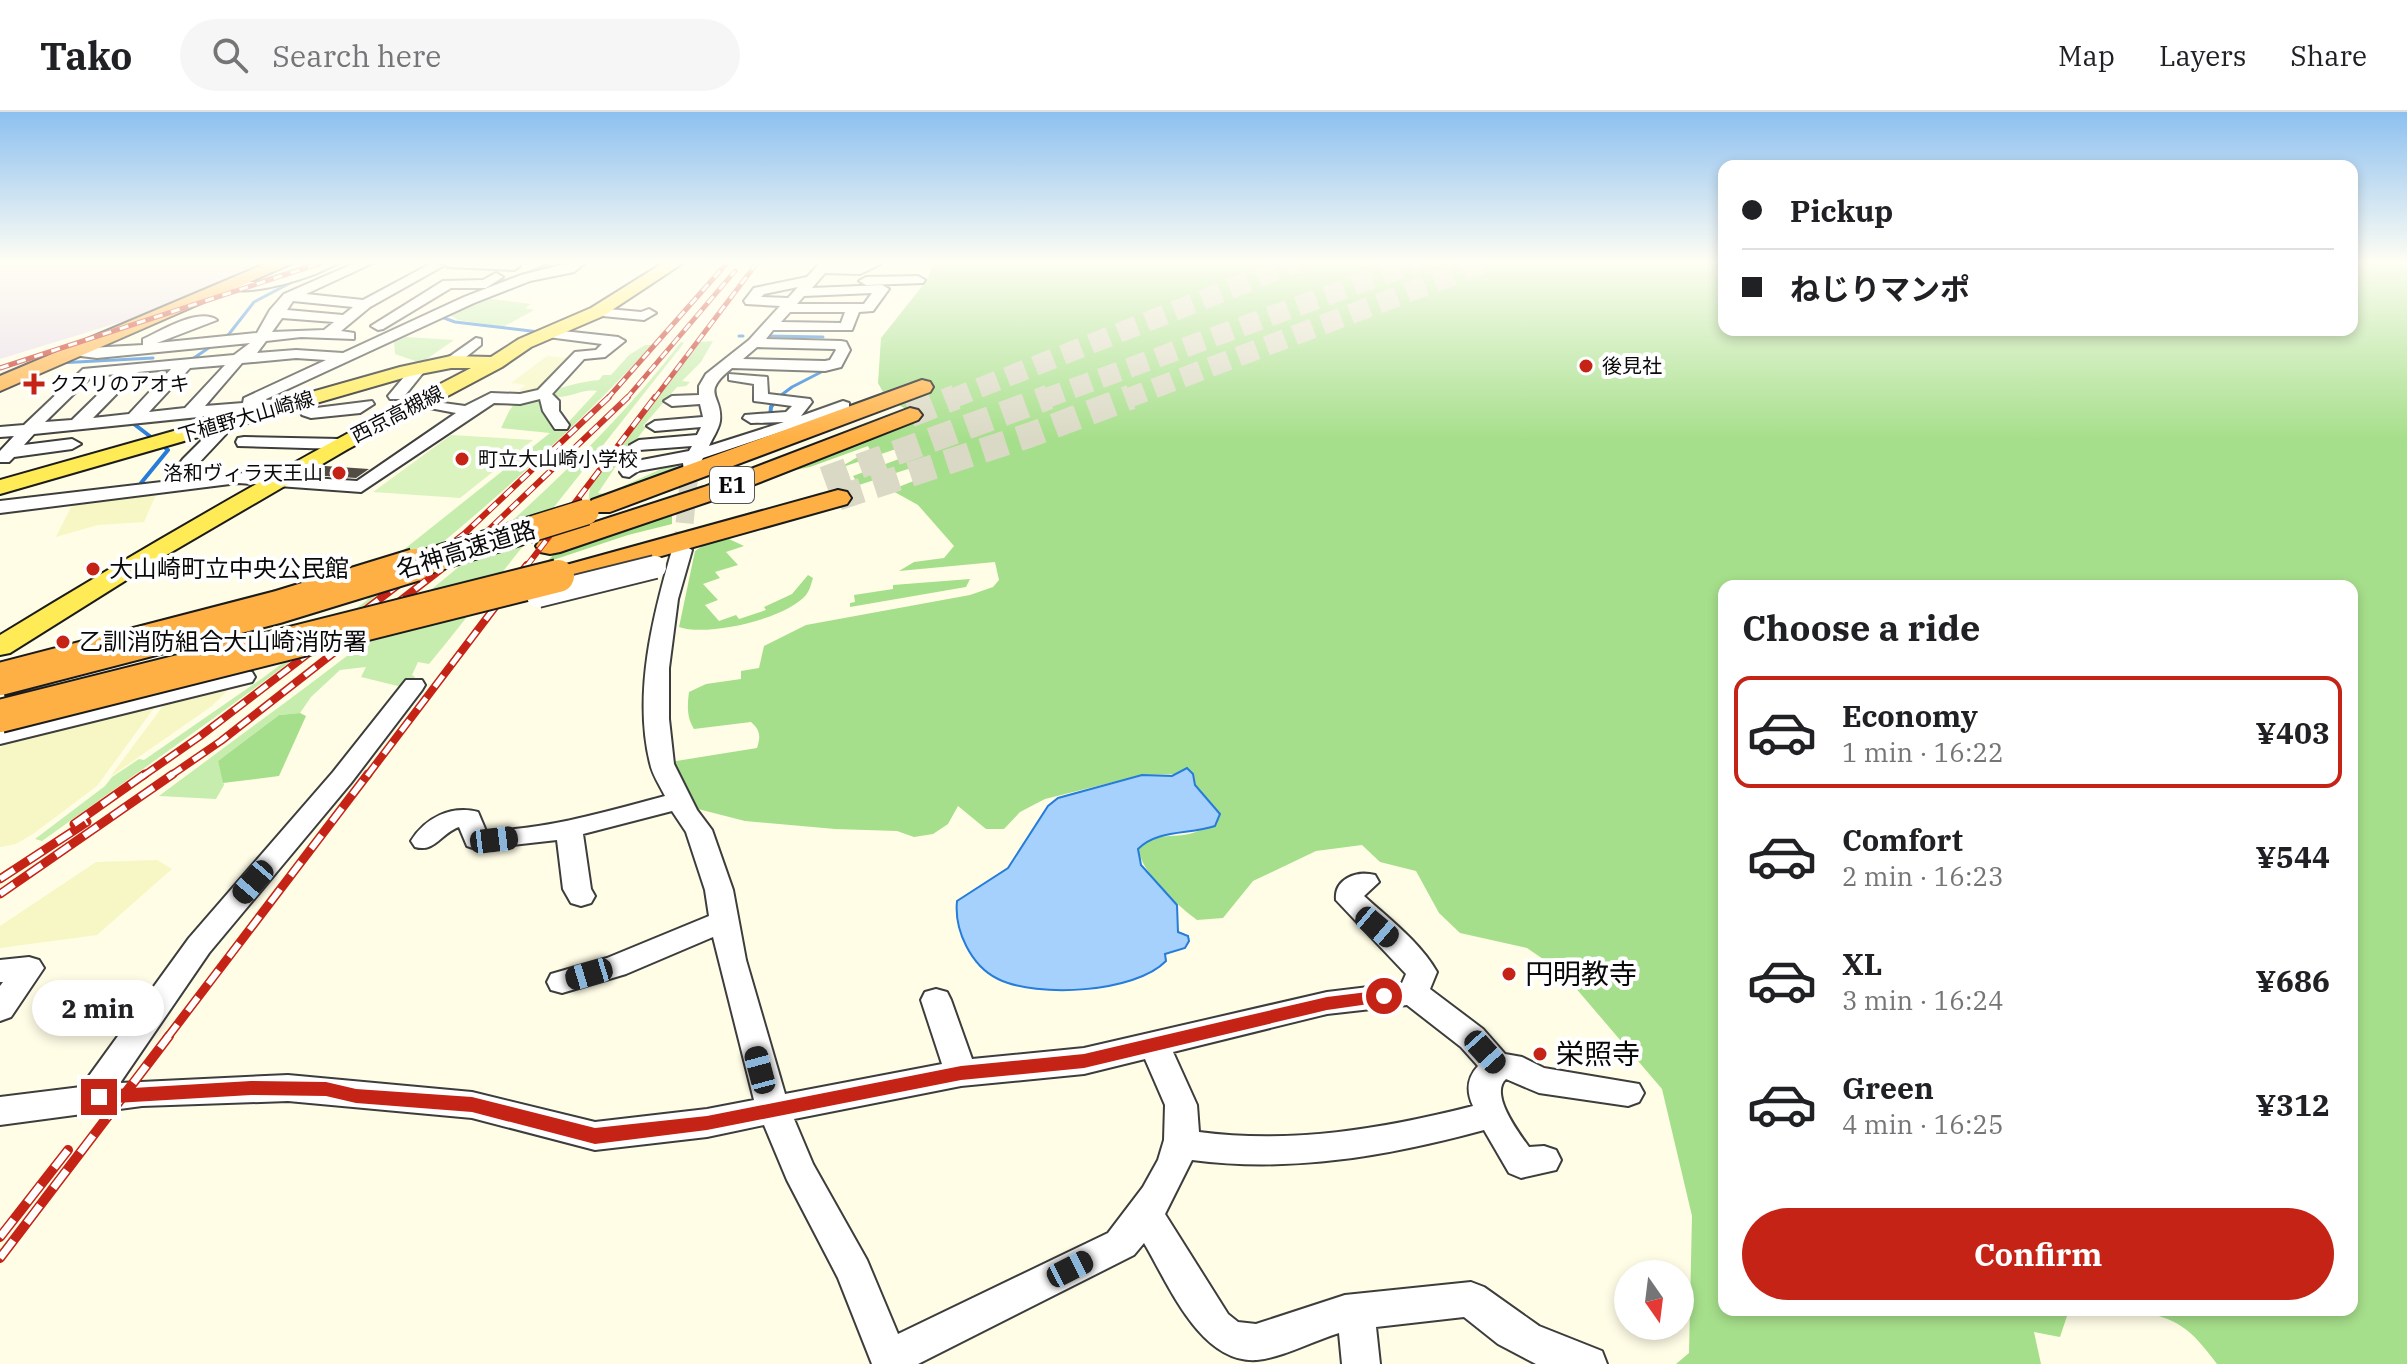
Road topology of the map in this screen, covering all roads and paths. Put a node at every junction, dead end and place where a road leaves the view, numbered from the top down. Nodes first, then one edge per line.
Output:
1 (148, 321) edge
2 (197, 321) edge
3 (209, 321) edge
4 (269, 321) edge
5 (343, 321) edge
6 (385, 321) edge
7 (422, 321) edge
8 (571, 321) edge
9 (757, 321) edge
10 (774, 321) edge
11 (849, 321) edge
12 (770, 326) junction
13 (545, 333) junction
14 (327, 335) junction
15 (738, 335) dead end
16 (349, 336) dead end
17 (368, 337) dead end
18 (476, 342) dead end
19 (754, 343) junction
20 (191, 345) junction
21 (251, 349) junction
22 (126, 351) junction
23 (77, 352) junction
24 (313, 355) junction
25 (343, 357) junction
26 (451, 362) junction
27 (495, 363) junction
28 (727, 363) junction
29 (185, 364) junction
30 (134, 368) junction
31 (419, 368) junction
32 (711, 377) junction
33 (0, 384) edge
34 (922, 387) tunnel mouth
35 (543, 394) junction
36 (396, 396) dead end
37 (771, 398) junction
38 (707, 399) junction
39 (672, 401) dead end
40 (296, 402) junction
41 (420, 402) junction
42 (366, 404) dead end
43 (843, 406) dead end
44 (237, 407) junction
45 (458, 408) dead end
46 (194, 409) junction
47 (910, 415) tunnel mouth
48 (134, 418) junction
49 (751, 418) junction
50 (712, 421) junction
51 (77, 424) junction
52 (561, 425) dead end
53 (655, 426) dead end
54 (29, 429) junction
55 (208, 429) junction
56 (0, 432) edge
57 (752, 438) junction
58 (703, 440) junction
59 (244, 442) dead end
60 (72, 444) dead end
61 (340, 444) junction
62 (639, 445) dead end
63 (692, 462) junction
64 (189, 463) dead end
65 (629, 472) dead end
66 (276, 480) junction
67 (0, 487) edge
68 (831, 488) tunnel mouth
69 (0, 507) edge
70 (553, 563) junction
71 (0, 647) edge
72 (244, 677) dead end
73 (0, 679) edge
74 (414, 685) dead end
75 (0, 691) edge
76 (0, 707) edge
77 (0, 716) edge
78 (0, 728) edge
79 (0, 737) edge
80 (681, 800) junction
81 (569, 828) junction
82 (424, 841) dead end
83 (1365, 882) dead end
84 (581, 896) dead end
85 (724, 921) junction
86 (0, 971) edge
87 (562, 982) dead end
88 (1413, 993) junction
89 (936, 1000) dead end
90 (0, 1009) edge
91 (1153, 1043) junction
92 (1498, 1067) junction
93 (961, 1073) junction
94 (1628, 1093) dead end
95 (95, 1097) junction
96 (0, 1111) edge
97 (774, 1111) junction
98 (1493, 1114) junction
99 (1179, 1144) junction
100 (1544, 1160) dead end
101 (1146, 1215) junction
102 (1356, 1312) junction
103 (890, 1361) edge
104 (1361, 1364) edge
105 (1588, 1364) edge

1 - 23 highway
2 - 22 street
3 - 20 street
4 - 21 street
5 - 14 street
6 - 17 street
7 - 25 street
8 - 13 main road, 西京高槻線
9 - 15 street
10 - 12 street
11 - 12 street
12 - 19 street
13 - 27 main road, 西京高槻線
13 - 35 street
14 - 16 street
14 - 21 street
18 - 26 street
19 - 28 street
19 - 28 street
20 - 21 street
20 - 22 street
21 - 24 street
21 - 29 street
21 - 46 street
22 - 23 street
23 - 33 highway
24 - 25 street
24 - 46 street
25 - 44 street
26 - 27 main road, 下植野大山崎線
26 - 31 main road, 下植野大山崎線
27 - 41 main road, 西京高槻線
28 - 32 street
29 - 30 street
29 - 48 street
30 - 51 street
30 - 54 street
31 - 36 street
31 - 40 main road, 下植野大山崎線
32 - 37 street
32 - 38 street
34 - 73 highway, 名神高速道路 / E1, bridge
35 - 52 street
35 - 66 street
37 - 49 street
37 - 49 street
38 - 39 street
38 - 50 street
40 - 42 street
40 - 44 street
40 - 55 main road, 下植野大山崎線
41 - 45 street
41 - 61 main road, 西京高槻線
43 - 57 street
44 - 46 street
46 - 48 street
47 - 70 highway, 名神高速道路 / E1
48 - 51 street
49 - 57 street
50 - 53 street
50 - 58 street
51 - 54 street
54 - 56 street
54 - 60 street
55 - 64 street
55 - 67 main road, 下植野大山崎線
57 - 63 street
58 - 62 street
58 - 63 street
59 - 61 street
61 - 66 main road, 西京高槻線
63 - 65 street
66 - 69 street
66 - 71 main road, 西京高槻線
68 - 70 highway, 名神高速道路 / E1
70 - 75 highway, 名神高速道路 / E1
70 - 76 highway, 名神高速道路 / E1
70 - 77 highway, 名神高速道路 / E1, bridge
72 - 79 street
74 - 95 street
78 - 80 street, bridge
80 - 81 street
80 - 85 street
81 - 82 street
81 - 84 street
83 - 88 street
85 - 87 street
85 - 97 street
86 - 90 street
88 - 91 street
88 - 92 street
89 - 93 street
91 - 93 street
91 - 99 street
92 - 94 street
92 - 98 street
93 - 97 street
95 - 96 street
95 - 97 street
97 - 103 street
98 - 99 street
98 - 100 street
99 - 101 street
101 - 102 street
101 - 103 street
102 - 104 street
102 - 105 street

